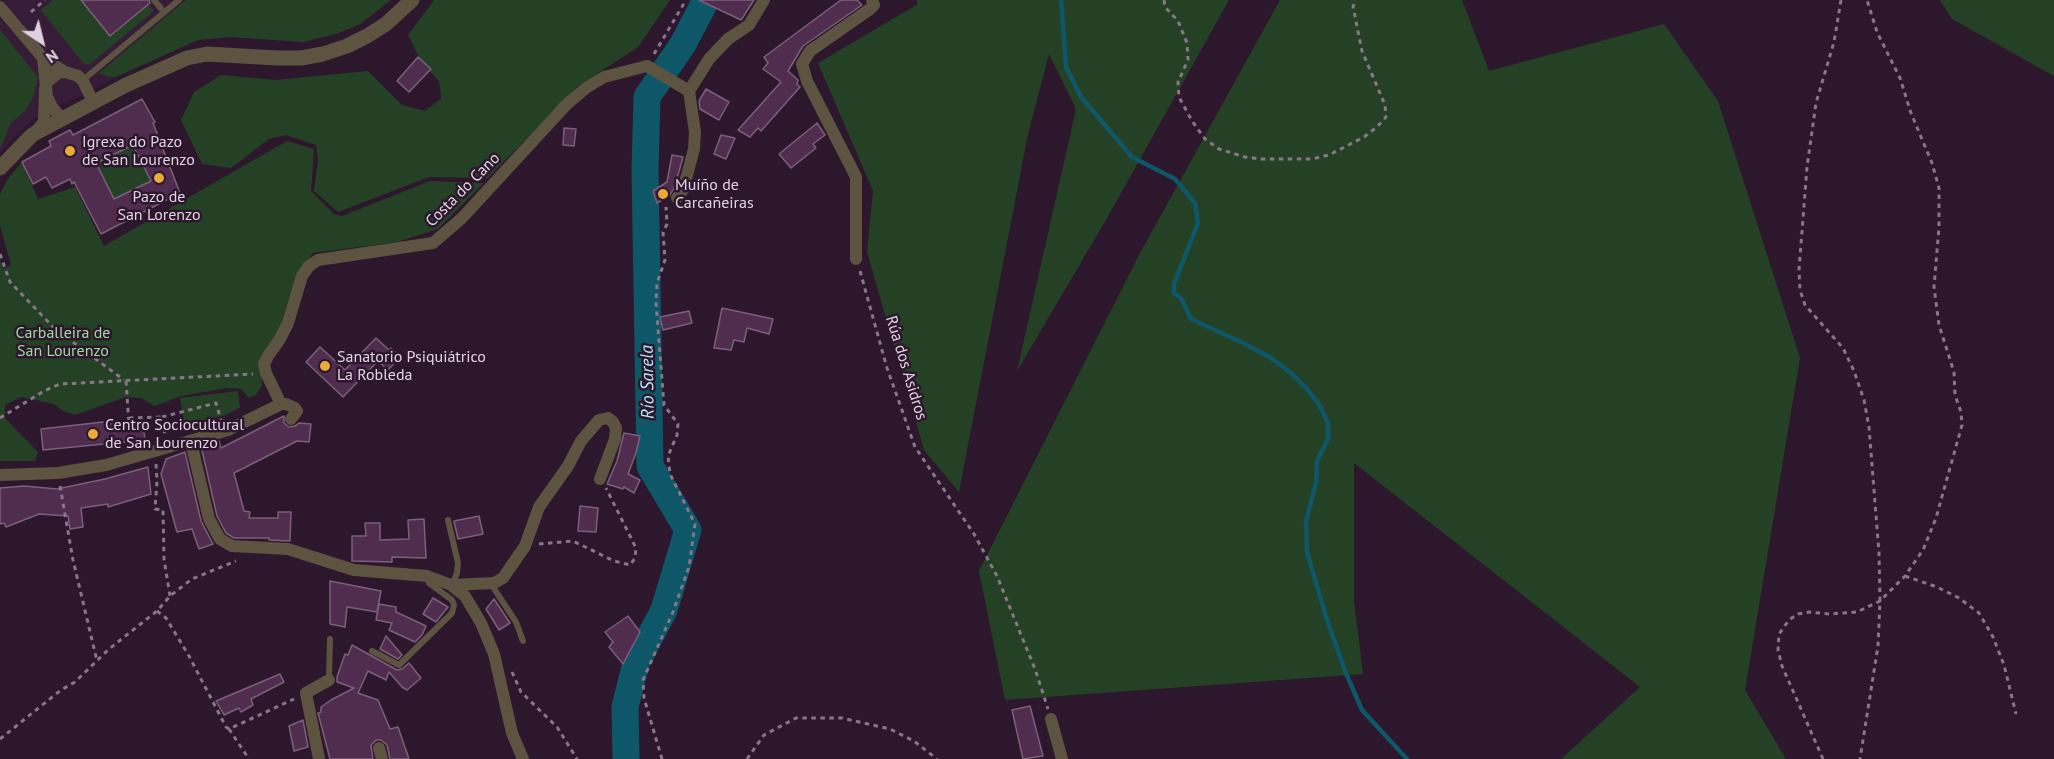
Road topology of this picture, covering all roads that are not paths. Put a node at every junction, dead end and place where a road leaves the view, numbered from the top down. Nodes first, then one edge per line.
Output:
1 (154, 0) edge
2 (179, 0) edge
3 (412, 0) edge
4 (764, 0) edge
5 (872, 0) edge
6 (0, 7) edge
7 (164, 12) junction
8 (43, 58) junction
9 (65, 72) junction
10 (82, 81) junction
11 (45, 88) junction
12 (686, 90) junction
13 (93, 102) junction
14 (62, 119) junction
15 (32, 135) junction
16 (0, 168) edge
17 (677, 198) road end
18 (856, 259) road end
19 (281, 404) junction
20 (291, 419) dead end
21 (191, 442) junction
22 (0, 475) edge
23 (600, 479) road end
24 (448, 520) dead end
25 (427, 576) junction
26 (491, 583) junction
27 (451, 585) junction
28 (330, 639) dead end
29 (523, 641) dead end
30 (372, 651) dead end
31 (329, 680) joint
32 (1051, 719) road end
33 (319, 759) edge
34 (523, 759) edge
35 (1062, 759) edge

1 - 7 lane
2 - 7 lane
3 - 13 street
4 - 12 street
5 - 18 street
6 - 8 street
7 - 10 lane
8 - 9 street
8 - 11 street
9 - 10 street
9 - 11 street
10 - 13 street
11 - 14 street
11 - 15 street
12 - 17 street
12 - 19 street, Costa do Cano
13 - 14 street
14 - 15 street
15 - 16 street
19 - 20 street
19 - 21 street
21 - 22 street
21 - 25 street
23 - 26 street
24 - 27 lane
25 - 27 street
25 - 30 lane
26 - 27 street
26 - 29 lane
27 - 34 street
28 - 31 lane
31 - 33 street
32 - 35 street

